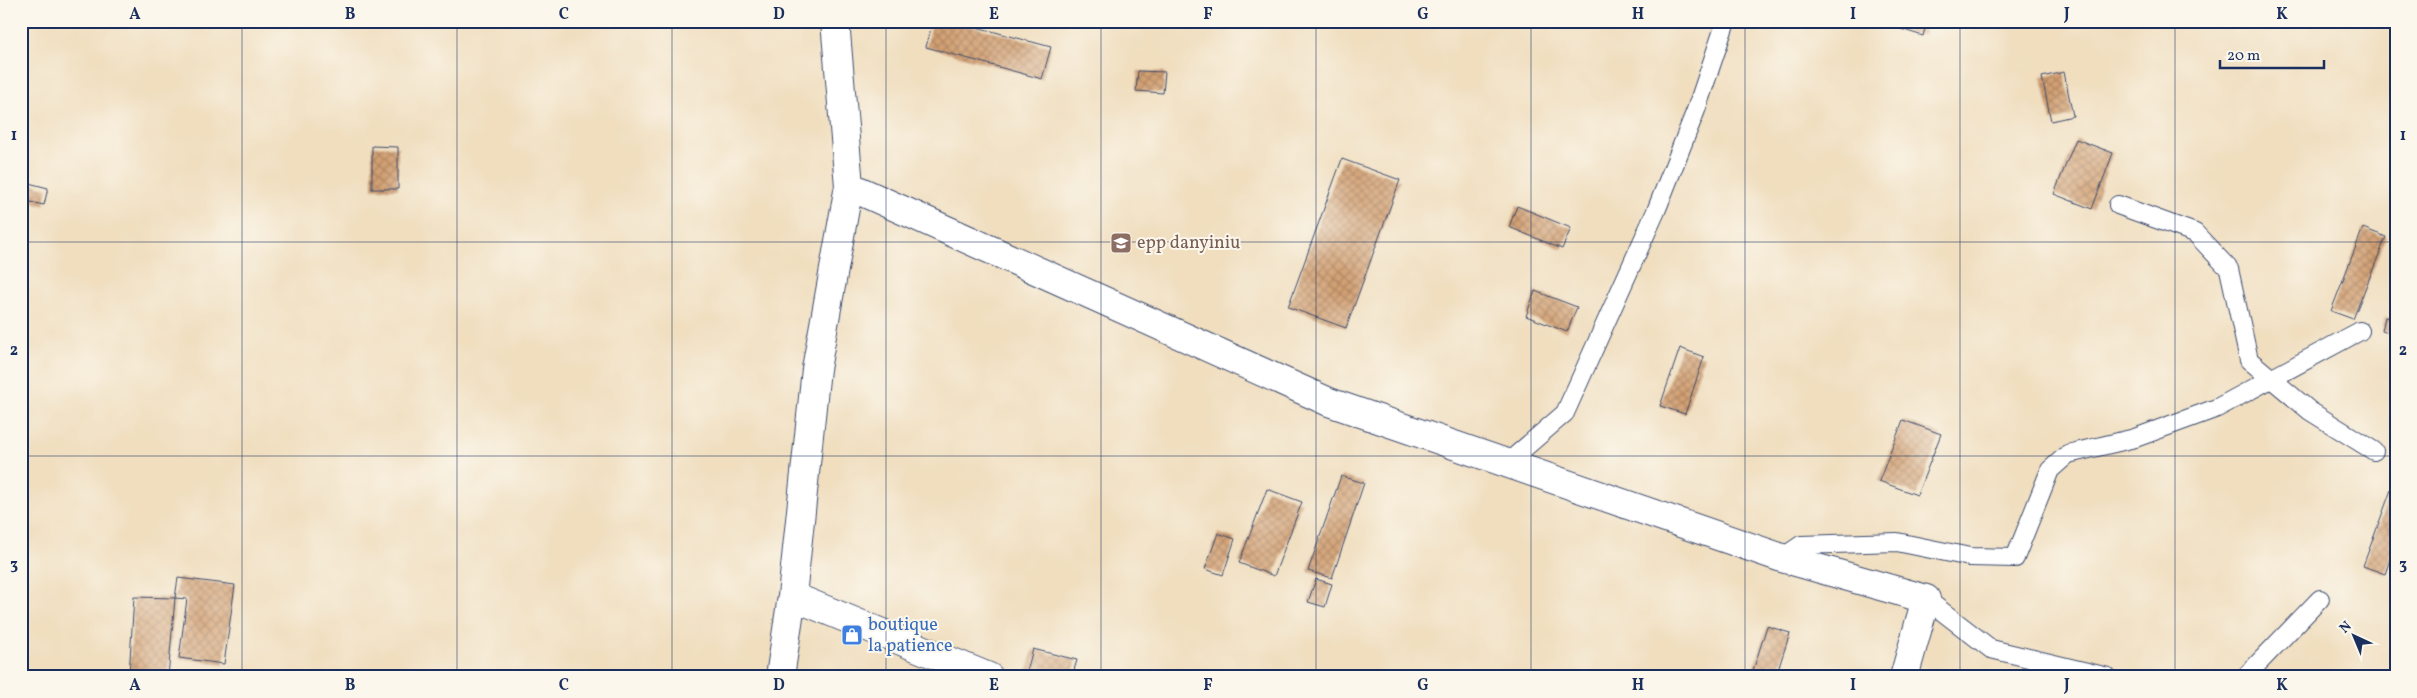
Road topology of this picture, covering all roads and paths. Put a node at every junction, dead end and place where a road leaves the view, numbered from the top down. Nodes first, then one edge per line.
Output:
1 (835, 21) edge
2 (1726, 21) edge
3 (849, 186) junction
4 (2118, 205) dead end
5 (2360, 332) dead end
6 (2270, 380) junction
7 (2374, 451) dead end
8 (1506, 464) junction
9 (1782, 558) junction
10 (792, 596) junction
11 (1926, 599) junction
12 (2320, 599) dead end
13 (780, 677) edge
14 (989, 677) edge
15 (1904, 677) edge
16 (2108, 677) edge
17 (2245, 677) edge

1 - 3 street
2 - 8 lane
3 - 8 street
3 - 10 street
4 - 6 lane
5 - 6 lane
6 - 7 lane
6 - 9 lane
8 - 9 street
9 - 11 street
10 - 13 street
10 - 14 street
11 - 15 street
11 - 16 lane
12 - 17 lane

